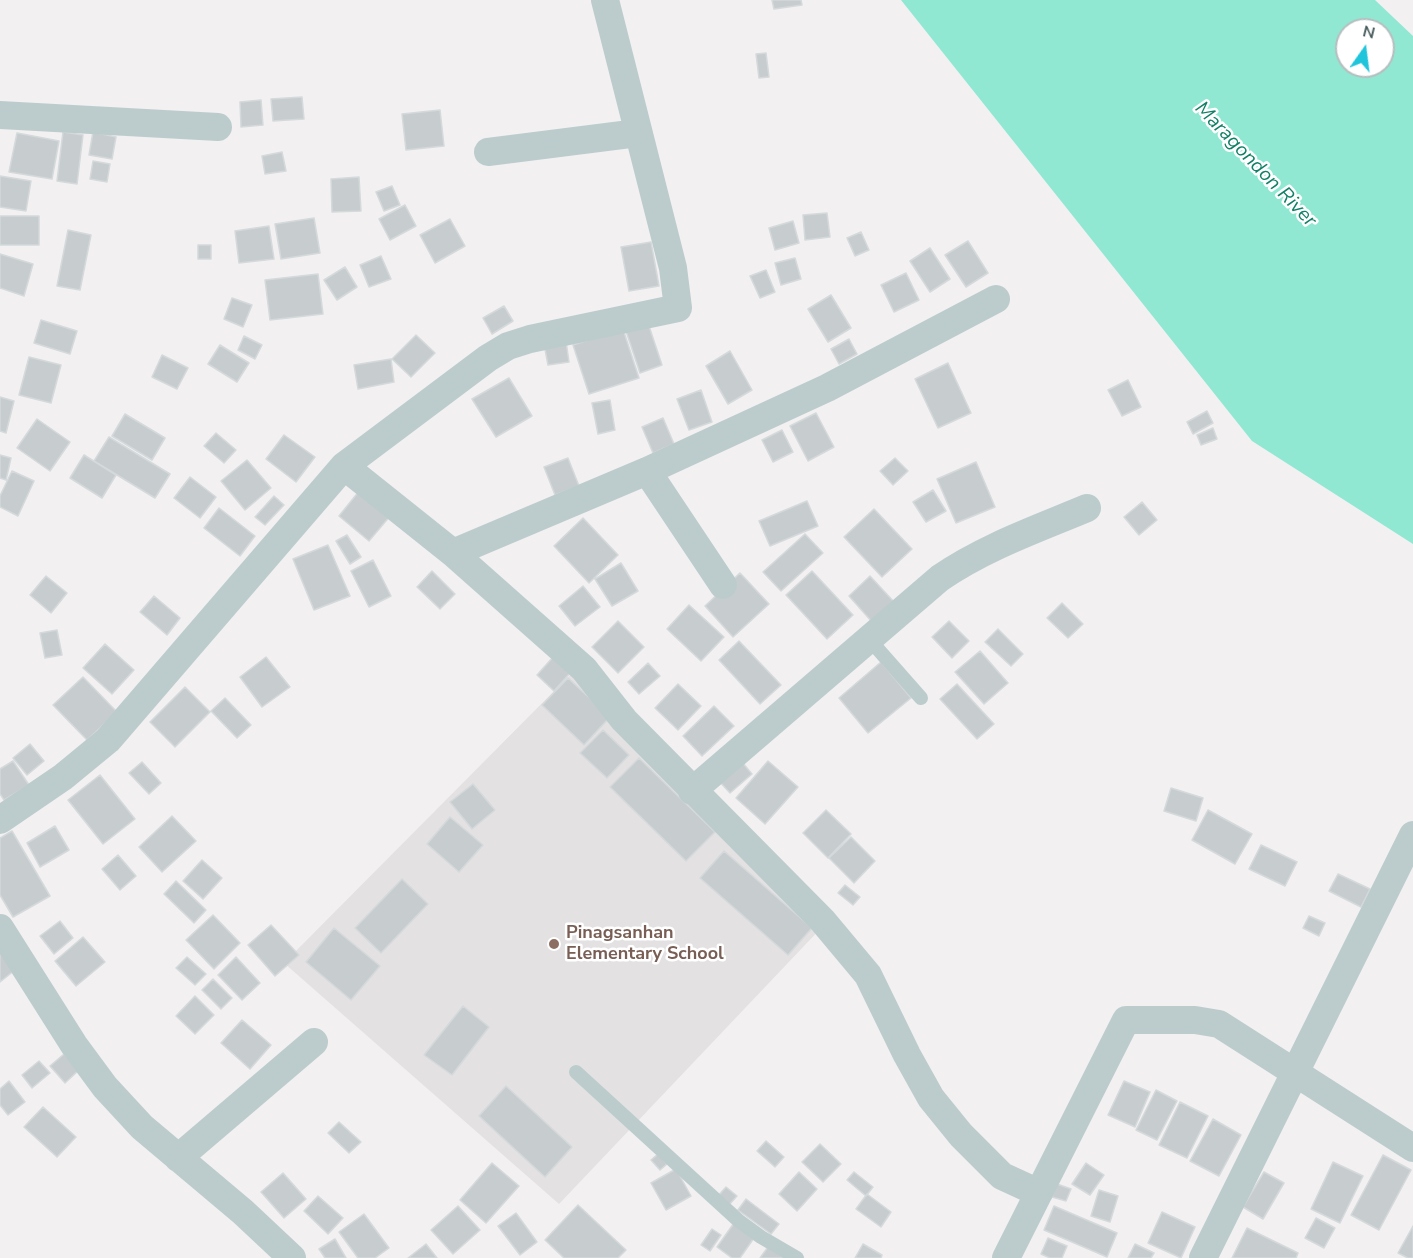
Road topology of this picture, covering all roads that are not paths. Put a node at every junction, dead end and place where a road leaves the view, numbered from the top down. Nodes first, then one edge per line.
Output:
1 (605, 0) edge
2 (0, 116) edge
3 (218, 127) dead end
4 (638, 132) junction
5 (488, 152) dead end
6 (996, 299) dead end
7 (344, 466) junction
8 (647, 471) junction
9 (1087, 508) dead end
10 (453, 553) junction
11 (723, 585) dead end
12 (869, 639) junction
13 (921, 698) dead end
14 (692, 791) junction
15 (0, 820) edge
16 (1413, 835) edge
17 (0, 928) edge
18 (314, 1042) dead end
19 (576, 1072) dead end
20 (1294, 1072) junction
21 (1413, 1148) edge
22 (178, 1158) junction
23 (1039, 1193) junction
24 (292, 1258) edge
25 (797, 1258) edge
26 (1006, 1258) edge
27 (1203, 1258) edge

1 - 4 street
2 - 3 street
4 - 5 street
4 - 7 street
6 - 8 street
7 - 10 street
7 - 15 street
8 - 10 street
8 - 11 street
9 - 12 street
10 - 14 street
12 - 13 lane
12 - 14 street
14 - 23 street
16 - 20 street
17 - 22 street
18 - 22 street
19 - 25 lane
20 - 21 street
20 - 23 street
20 - 27 street
22 - 24 street
23 - 26 street

